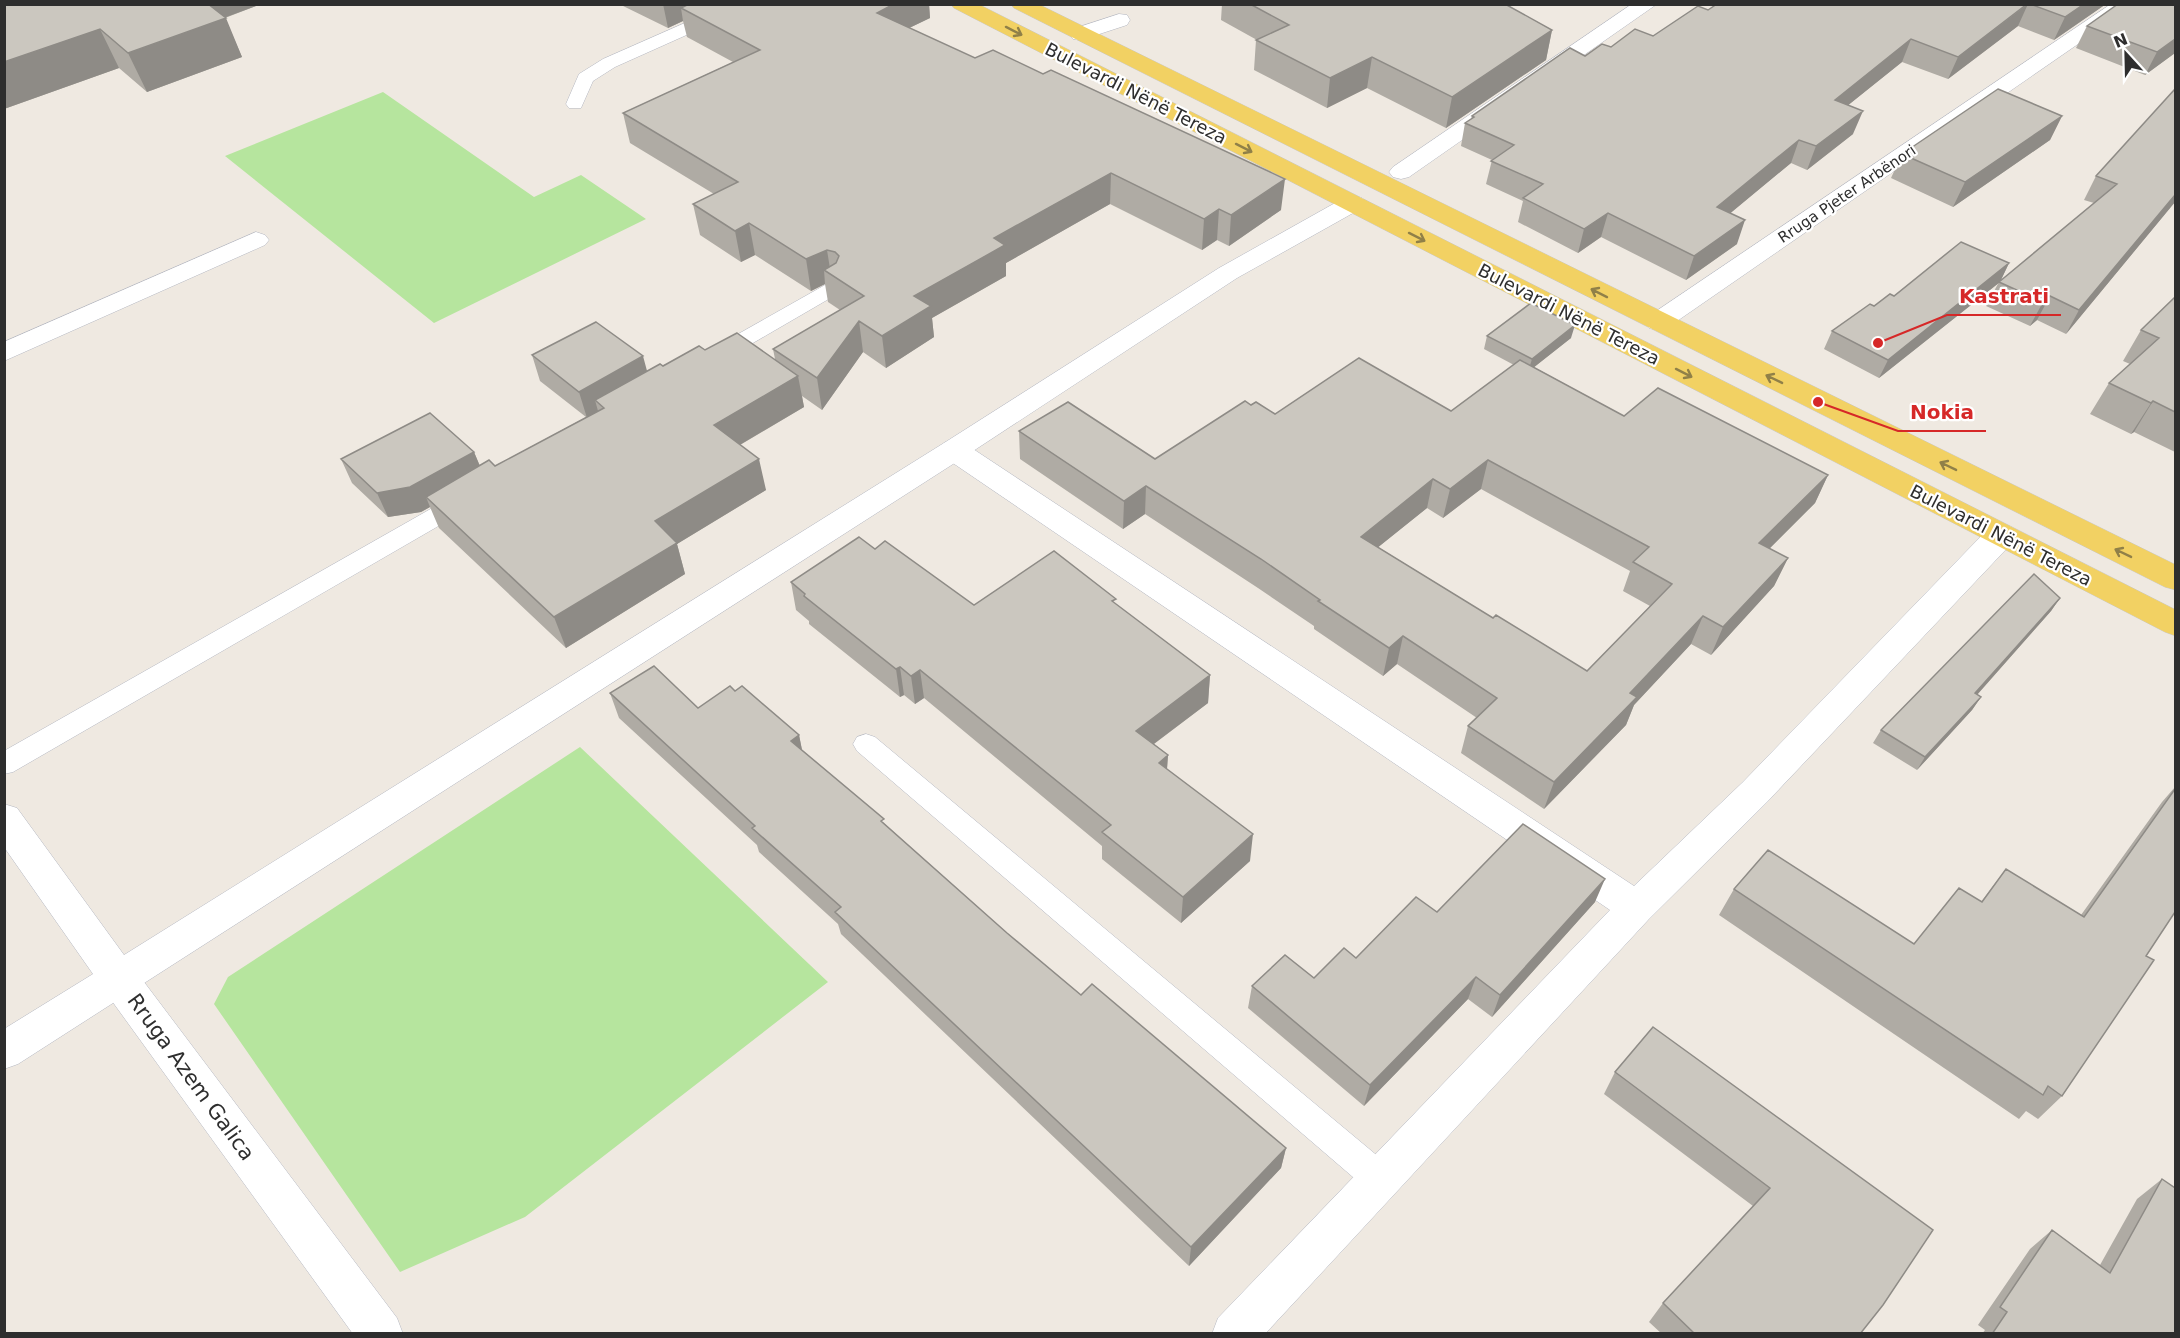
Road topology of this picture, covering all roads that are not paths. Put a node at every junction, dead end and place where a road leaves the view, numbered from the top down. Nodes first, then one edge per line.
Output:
1 (743, 4) edge
2 (962, 4) edge
3 (1021, 4) edge
4 (1647, 4) edge
5 (2126, 4) edge
6 (1119, 20) dead end
7 (1082, 34) junction
8 (575, 104) dead end
9 (1392, 178) junction
10 (1353, 203) junction
11 (256, 240) dead end
12 (832, 289) edge
13 (1658, 322) junction
14 (4, 353) edge
15 (697, 366) edge
16 (954, 450) junction
17 (480, 491) edge
18 (2001, 535) junction
19 (2175, 579) edge
20 (2175, 624) edge
21 (866, 744) dead end
22 (4, 764) edge
23 (4, 818) edge
24 (1636, 908) junction
25 (118, 978) junction
26 (4, 1051) edge
27 (1380, 1179) junction
28 (381, 1334) edge
29 (1234, 1334) edge

1 - 8 lane
2 -> 10 main road, Bulevardi Nënë Tereza
3 - 7 main road, Bulevardi Nënë Tereza
4 - 9 street
5 - 13 street, Rruga Pjeter Arbënori
6 - 7 street
7 - 9 main road, Bulevardi Nënë Tereza
13 -> 9 main road, Bulevardi Nënë Tereza
10 - 16 street
10 -> 18 main road, Bulevardi Nënë Tereza
11 - 14 street
12 - 15 lane
19 -> 13 main road, Bulevardi Nënë Tereza
16 - 24 street
16 - 25 street
17 - 22 lane
18 - 20 main road, Bulevardi Nënë Tereza
18 - 24 street
21 - 27 lane
23 - 25 street, Rruga Azem Galica
24 - 27 street
25 - 26 street
25 - 28 street, Rruga Azem Galica
27 - 29 street

